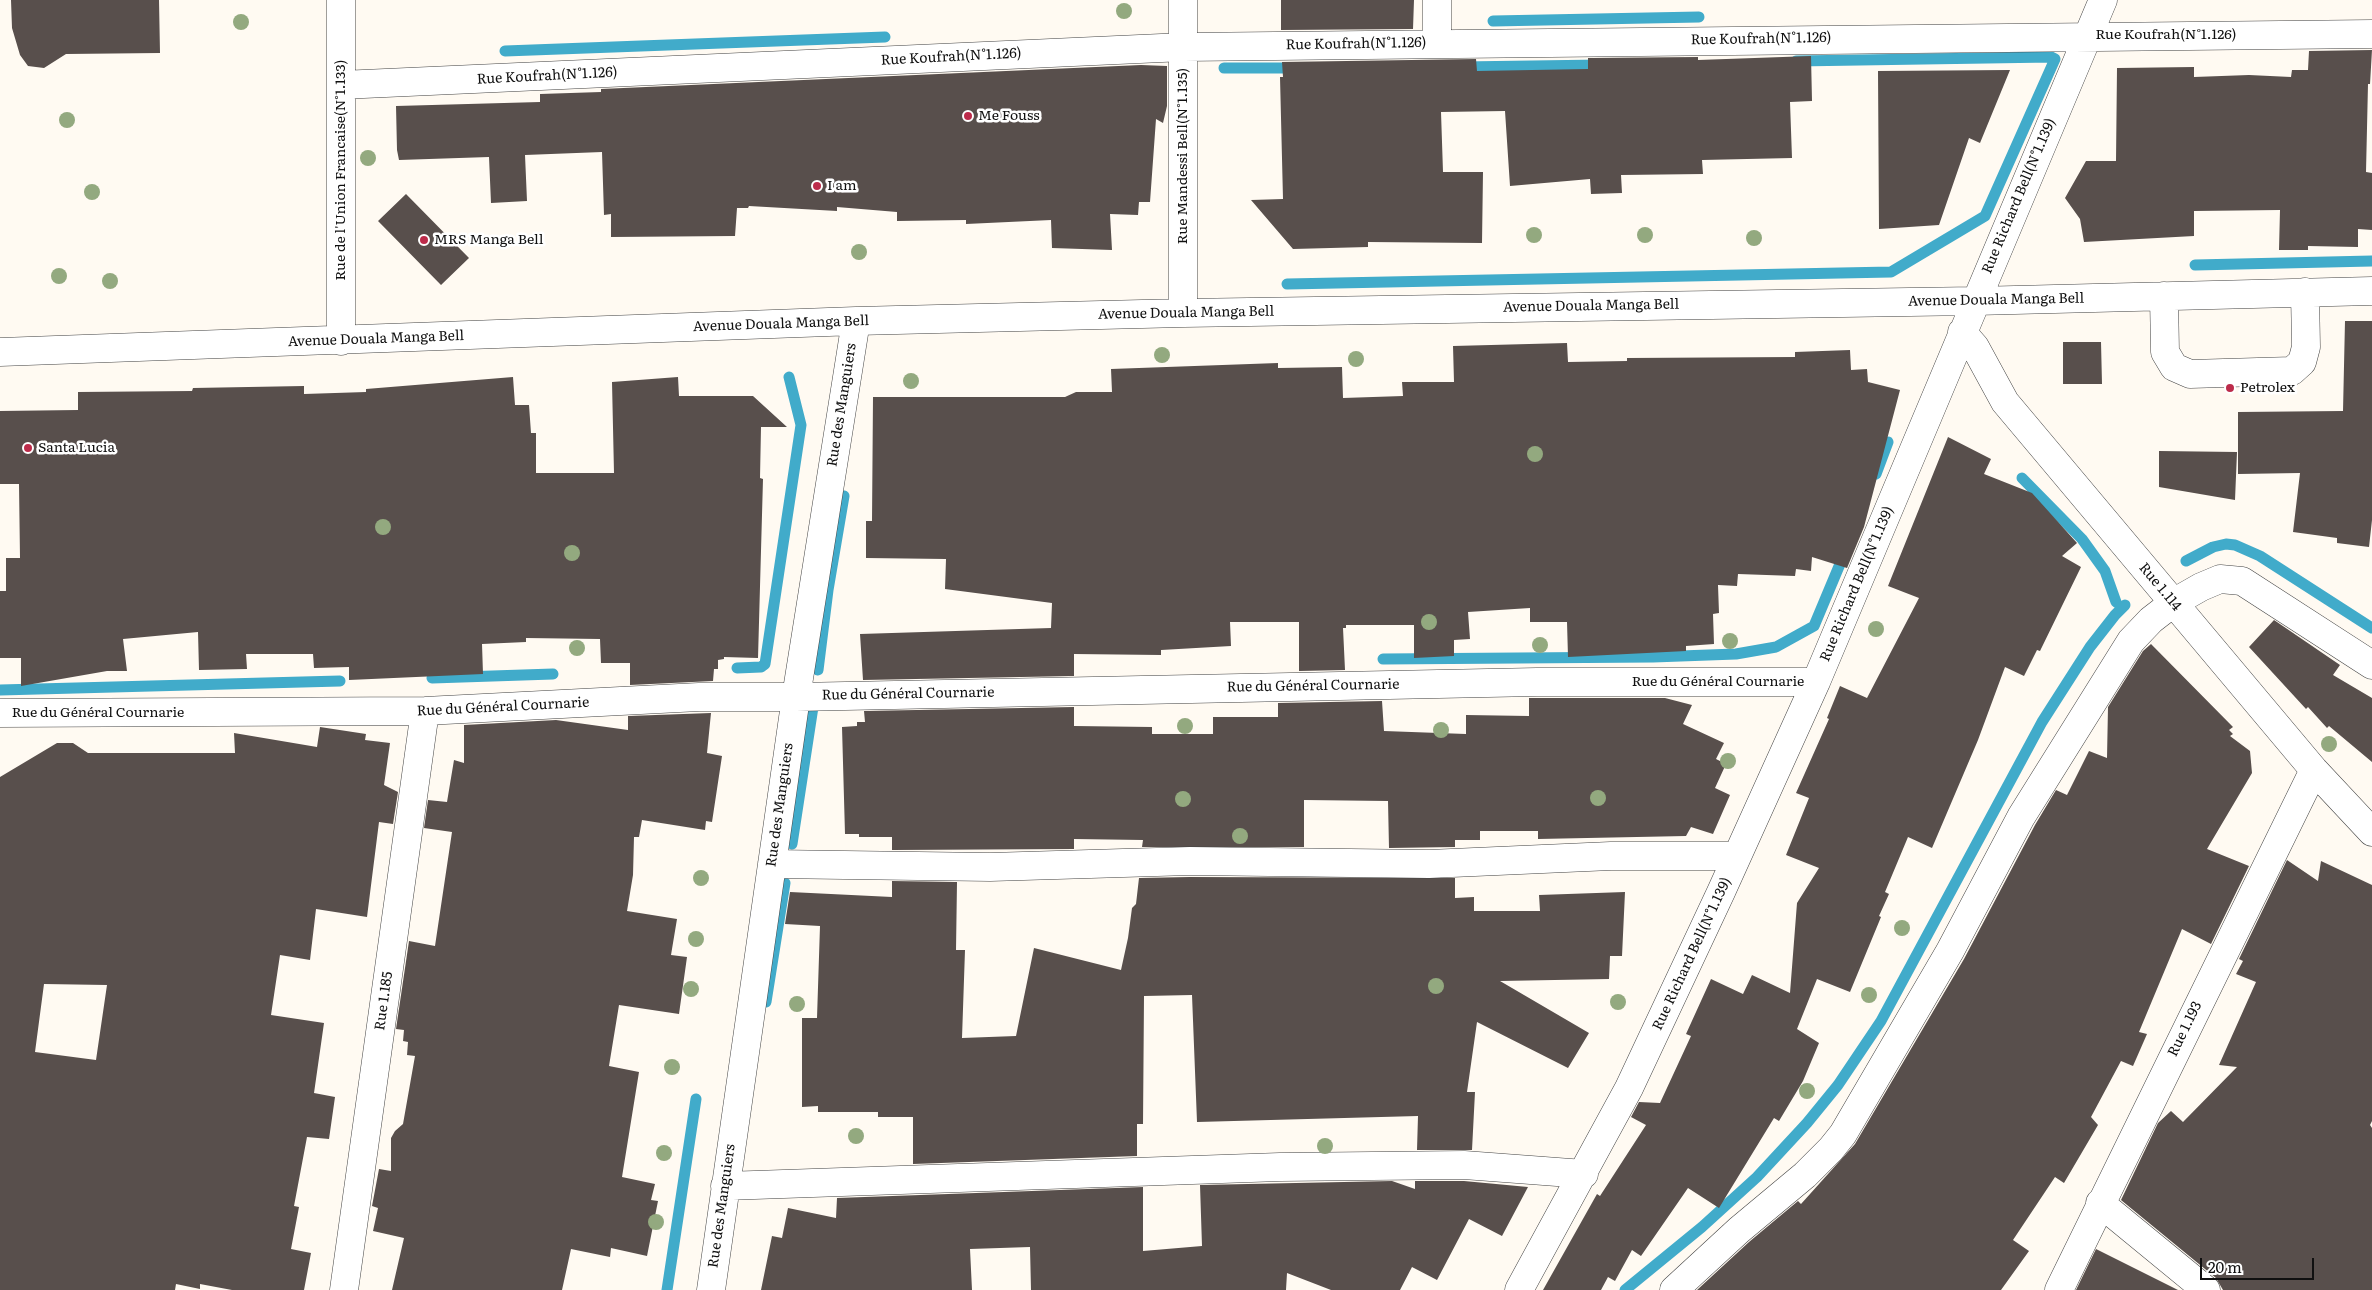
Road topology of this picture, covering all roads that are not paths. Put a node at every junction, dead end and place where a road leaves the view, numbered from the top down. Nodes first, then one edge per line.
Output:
1 (341, 0) edge
2 (1183, 0) edge
3 (1437, 0) edge
4 (2103, 0) edge
5 (2372, 34) edge
6 (2087, 36) junction
7 (1437, 43) junction
8 (1184, 47) junction
9 (340, 85) junction
10 (2372, 291) edge
11 (2305, 292) junction
12 (2164, 296) junction
13 (1975, 301) junction
14 (1183, 313) junction
15 (856, 322) junction
16 (1962, 332) junction
17 (340, 341) junction
18 (0, 352) edge
19 (2173, 603) junction
20 (2372, 664) edge
21 (1816, 682) junction
22 (796, 696) junction
23 (425, 711) junction
24 (0, 713) edge
25 (2314, 770) junction
26 (2372, 832) edge
27 (1737, 856) junction
28 (772, 864) junction
29 (1584, 1174) junction
30 (725, 1186) junction
31 (2100, 1202) junction
32 (344, 1290) edge
33 (711, 1290) edge
34 (1518, 1290) edge
35 (1674, 1290) edge
36 (2059, 1290) edge
37 (2206, 1290) edge

1 - 9 street, Rue de l'Union Francaise(N°1.133)
2 - 8 street, Rue Mandessi Bell(N°1.135)
3 - 7 street
4 - 6 street, Rue Richard Bell(N°1.139)
5 - 6 street, Rue Koufrah(N°1.126)
6 - 7 street, Rue Koufrah(N°1.126)
6 - 13 street, Rue Richard Bell(N°1.139)
7 - 8 street, Rue Koufrah(N°1.126)
8 - 9 street, Rue Koufrah(N°1.126)
8 - 14 street, Rue Mandessi Bell(N°1.135)
9 - 17 street, Rue de l'Union Francaise(N°1.133)
10 - 11 street, Avenue Douala Manga Bell
11 - 12 street, Avenue Douala Manga Bell
11 - 12 street
12 - 13 street, Avenue Douala Manga Bell
13 - 14 street, Avenue Douala Manga Bell
13 - 16 street, Rue Richard Bell(N°1.139)
14 - 15 street, Avenue Douala Manga Bell
15 - 17 street, Avenue Douala Manga Bell
15 - 22 street, Rue des Manguiers
16 - 19 street, Rue 1.114
16 - 21 street, Rue Richard Bell(N°1.139)
17 - 18 street, Avenue Douala Manga Bell
19 - 20 street
19 - 25 street, Rue 1.114
19 - 35 street
21 - 22 street, Rue du Général Cournarie
21 - 27 street, Rue Richard Bell(N°1.139)
22 - 23 street, Rue du Général Cournarie
22 - 28 street, Rue des Manguiers
23 - 24 street, Rue du Général Cournarie
23 - 32 street, Rue 1.185
25 - 26 street, Rue 1.114
25 - 31 street, Rue 1.193
27 - 28 street
27 - 29 street, Rue Richard Bell(N°1.139)
28 - 30 street, Rue des Manguiers
29 - 30 street
29 - 34 street, Rue Richard Bell(N°1.139)
30 - 33 street, Rue des Manguiers
31 - 36 street, Rue 1.193
31 - 37 street

